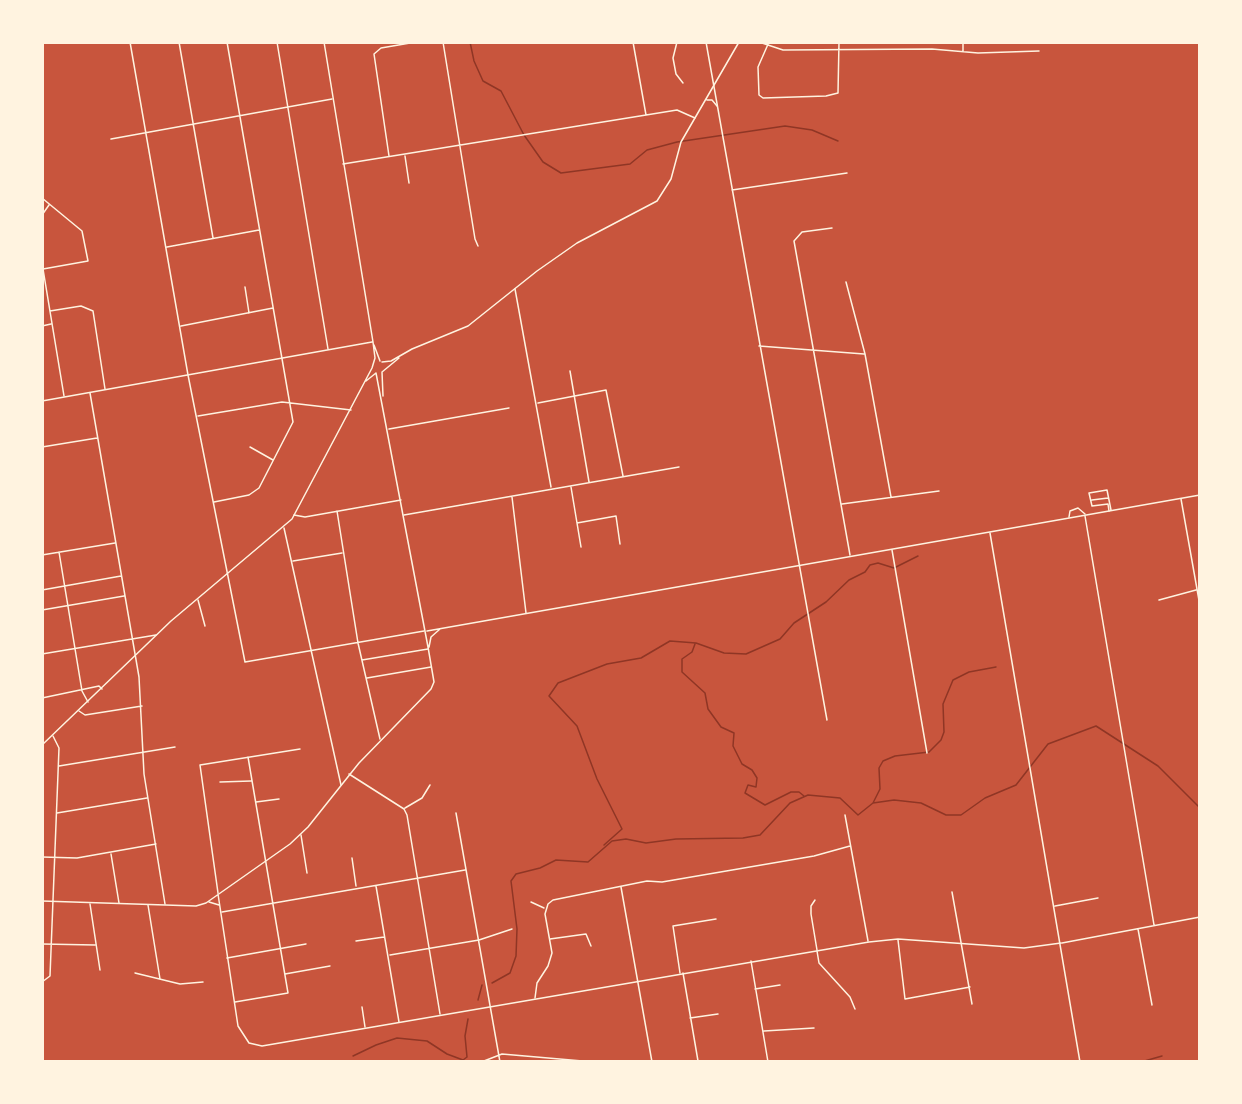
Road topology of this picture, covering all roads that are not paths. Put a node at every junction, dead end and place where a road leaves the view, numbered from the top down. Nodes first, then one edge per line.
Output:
1 (130, 42) edge
2 (179, 42) edge
3 (227, 42) edge
4 (277, 42) edge
5 (324, 42) edge
6 (416, 42) edge
7 (443, 42) edge
8 (633, 42) edge
9 (677, 42) edge
10 (706, 42) edge
11 (739, 42) edge
12 (759, 42) edge
13 (769, 42) edge
14 (839, 42) edge
15 (963, 42) edge
16 (767, 46) junction
17 (839, 50) junction
18 (1039, 51) dead end
19 (963, 52) junction
20 (682, 83) dead end
21 (714, 89) junction
22 (333, 99) junction
23 (706, 100) junction
24 (717, 106) junction
25 (288, 107) junction
26 (646, 115) junction
27 (240, 116) junction
28 (694, 118) junction
29 (193, 124) junction
30 (145, 132) junction
31 (111, 139) dead end
32 (460, 145) junction
33 (405, 155) junction
34 (389, 157) junction
35 (343, 164) junction
36 (847, 173) dead end
37 (409, 183) dead end
38 (731, 190) junction
39 (42, 198) edge
40 (50, 204) junction
41 (42, 215) edge
42 (832, 228) dead end
43 (260, 230) junction
44 (213, 238) junction
45 (478, 246) dead end
46 (165, 247) junction
47 (42, 269) edge
48 (846, 282) dead end
49 (245, 287) dead end
50 (515, 288) junction
51 (274, 308) junction
52 (50, 311) junction
53 (249, 313) junction
54 (52, 324) junction
55 (42, 326) edge
56 (179, 326) junction
57 (373, 342) junction
58 (759, 346) junction
59 (328, 350) junction
60 (813, 350) junction
61 (403, 354) junction
62 (865, 354) junction
63 (283, 358) junction
64 (375, 362) junction
65 (381, 362) junction
66 (372, 368) junction
67 (384, 369) junction
68 (570, 371) dead end
69 (382, 372) junction
70 (376, 373) junction
71 (188, 375) junction
72 (365, 382) junction
73 (105, 390) junction
74 (90, 392) junction
75 (383, 396) junction
76 (574, 396) junction
77 (64, 397) junction
78 (42, 401) edge
79 (291, 404) junction
80 (536, 404) junction
81 (509, 408) dead end
82 (351, 410) junction
83 (196, 416) junction
84 (389, 429) junction
85 (98, 438) junction
86 (42, 447) edge
87 (250, 447) dead end
88 (274, 460) junction
89 (679, 467) dead end
90 (623, 476) junction
91 (589, 482) junction
92 (571, 486) junction
93 (551, 489) junction
94 (939, 491) dead end
95 (1200, 495) edge
96 (512, 496) junction
97 (891, 497) junction
98 (1109, 498) junction
99 (1180, 498) junction
100 (401, 500) junction
101 (1090, 501) junction
102 (214, 502) junction
103 (841, 504) junction
104 (337, 511) junction
105 (1110, 511) junction
106 (294, 515) junction
107 (404, 515) junction
108 (1085, 515) junction
109 (1069, 518) junction
110 (577, 523) junction
111 (284, 527) junction
112 (990, 532) junction
113 (116, 543) junction
114 (620, 544) dead end
115 (581, 547) dead end
116 (892, 549) junction
117 (59, 552) junction
118 (342, 553) junction
119 (42, 555) edge
120 (850, 556) junction
121 (292, 561) junction
122 (799, 565) junction
123 (228, 573) junction
124 (122, 576) junction
125 (64, 586) junction
126 (42, 590) edge
127 (1197, 590) junction
128 (125, 596) junction
129 (198, 599) junction
130 (1159, 600) dead end
131 (68, 606) junction
132 (1200, 606) edge
133 (42, 610) edge
134 (526, 613) junction
135 (205, 626) dead end
136 (443, 628) junction
137 (425, 631) junction
138 (156, 635) junction
139 (132, 638) junction
140 (358, 643) junction
141 (75, 648) junction
142 (428, 648) junction
143 (311, 651) junction
144 (42, 654) edge
145 (136, 656) junction
146 (362, 660) junction
147 (432, 667) junction
148 (367, 678) junction
149 (102, 689) junction
150 (82, 691) junction
151 (42, 698) edge
152 (88, 702) junction
153 (142, 706) junction
154 (79, 711) junction
155 (827, 720) dead end
156 (52, 736) junction
157 (380, 739) junction
158 (42, 745) edge
159 (175, 747) dead end
160 (300, 749) dead end
161 (144, 753) junction
162 (927, 753) dead end
163 (248, 757) junction
164 (58, 766) junction
165 (349, 774) junction
166 (252, 780) junction
167 (220, 782) dead end
168 (341, 785) junction
169 (430, 785) dead end
170 (148, 798) junction
171 (279, 799) dead end
172 (256, 802) junction
173 (404, 809) junction
174 (57, 813) junction
175 (456, 813) dead end
176 (845, 815) dead end
177 (301, 834) junction
178 (156, 844) junction
179 (850, 846) junction
180 (111, 853) junction
181 (42, 856) edge
182 (54, 857) junction
183 (352, 858) dead end
184 (266, 861) junction
185 (466, 870) junction
186 (307, 873) dead end
187 (417, 878) junction
188 (375, 885) junction
189 (621, 886) junction
190 (356, 888) junction
191 (952, 892) dead end
192 (218, 894) junction
193 (1098, 898) dead end
194 (815, 900) dead end
195 (42, 901) edge
196 (53, 901) junction
197 (208, 902) junction
198 (531, 902) dead end
199 (90, 903) junction
200 (119, 903) junction
201 (273, 903) junction
202 (148, 905) junction
203 (165, 905) junction
204 (220, 905) junction
205 (1054, 907) junction
206 (545, 908) junction
207 (221, 912) junction
208 (1200, 917) edge
209 (716, 919) dead end
210 (1154, 925) junction
211 (1138, 928) junction
212 (512, 929) dead end
213 (384, 936) junction
214 (549, 939) junction
215 (898, 939) junction
216 (479, 940) junction
217 (356, 941) dead end
218 (869, 942) junction
219 (1060, 943) junction
220 (42, 944) edge
221 (52, 944) junction
222 (306, 944) dead end
223 (962, 944) junction
224 (96, 945) junction
225 (591, 946) dead end
226 (280, 948) junction
227 (428, 949) junction
228 (817, 950) junction
229 (388, 955) junction
230 (227, 958) junction
231 (751, 961) junction
232 (330, 966) dead end
233 (100, 970) dead end
234 (135, 973) dead end
235 (682, 973) junction
236 (285, 974) junction
237 (160, 979) junction
238 (638, 980) junction
239 (42, 982) edge
240 (203, 982) dead end
241 (780, 984) dead end
242 (970, 987) junction
243 (755, 989) junction
244 (535, 998) junction
245 (234, 1002) junction
246 (972, 1004) dead end
247 (1152, 1005) dead end
248 (490, 1006) junction
249 (362, 1007) dead end
250 (855, 1009) dead end
251 (718, 1014) dead end
252 (440, 1015) junction
253 (690, 1018) junction
254 (399, 1022) junction
255 (364, 1027) junction
256 (814, 1028) dead end
257 (763, 1032) junction
258 (498, 1055) junction
259 (484, 1061) edge
260 (500, 1062) edge
261 (594, 1062) edge
262 (652, 1062) edge
263 (704, 1062) edge
264 (768, 1062) edge
265 (1080, 1062) edge

1 - 30 street
2 - 29 street
3 - 27 street
4 - 25 street
5 - 22 street
6 - 34 street
7 - 32 street
8 - 26 street
9 - 20 street
10 - 21 street
11 - 21 street
12 - 16 street
13 - 16 street
14 - 17 street
15 - 19 street
16 - 17 street
16 - 17 street
17 - 19 street
18 - 19 street
21 - 23 street
21 - 24 street
22 - 25 street
22 - 35 street
23 - 24 street
23 - 28 street
24 - 38 street
25 - 27 street
25 - 59 street
26 - 28 street
26 - 32 street
27 - 29 street
27 - 43 street
28 - 50 street
29 - 30 street
29 - 44 street
30 - 31 street
30 - 46 street
32 - 33 street
32 - 45 street
33 - 34 street
33 - 37 street
34 - 35 street
35 - 57 street
36 - 38 street
38 - 58 street
39 - 40 street
40 - 41 street
40 - 47 street
42 - 60 street
43 - 44 street
43 - 51 street
44 - 46 street
46 - 56 street
47 - 52 street
48 - 62 street
49 - 53 street
50 - 61 street
50 - 80 street
51 - 53 street
51 - 63 street
52 - 54 street
52 - 73 street
53 - 56 street
54 - 55 street
54 - 77 street
56 - 71 street
57 - 59 street
57 - 64 street
57 - 65 street
58 - 60 street
58 - 122 street
59 - 63 street
60 - 62 street
60 - 103 street
61 - 65 street
61 - 67 street
62 - 97 street
63 - 71 street
63 - 79 street
64 - 65 street
64 - 66 street
65 - 67 street
66 - 70 street
66 - 72 street
67 - 69 street
68 - 76 street
69 - 70 street
69 - 75 street
70 - 72 street
70 - 75 street
71 - 73 street
71 - 83 street
72 - 82 street
73 - 74 street
74 - 77 street
74 - 85 street
75 - 84 street
76 - 80 street
76 - 90 street
76 - 91 street
77 - 78 street
79 - 82 street
79 - 83 street
79 - 88 street
80 - 93 street
81 - 84 street
82 - 106 street
83 - 102 street
84 - 100 street
85 - 86 street
85 - 113 street
87 - 88 street
88 - 102 street
89 - 90 street
90 - 91 street
91 - 92 street
92 - 93 street
92 - 110 street
93 - 96 street
94 - 97 street
95 - 99 street
96 - 107 street
96 - 134 street
97 - 103 street
98 - 101 street
98 - 101 street
98 - 105 street
99 - 105 street
99 - 127 street
100 - 104 street
100 - 107 street
101 - 105 street
102 - 123 street
103 - 120 street
104 - 106 street
104 - 118 street
105 - 108 street
106 - 111 street
107 - 137 street
108 - 109 street
108 - 109 street
108 - 210 street
109 - 112 street
110 - 114 street
110 - 115 street
111 - 121 street
111 - 123 street
112 - 116 street
112 - 205 street
113 - 117 street
113 - 124 street
116 - 120 street
116 - 162 street
117 - 119 street
117 - 125 street
118 - 121 street
118 - 140 street
120 - 122 street
121 - 143 street
122 - 134 street
122 - 155 street
123 - 129 street
123 - 143 street
124 - 125 street
124 - 128 street
125 - 126 street
125 - 131 street
127 - 130 street
127 - 132 street
128 - 131 street
128 - 139 street
129 - 135 street
129 - 138 street
131 - 133 street
131 - 141 street
134 - 136 street
136 - 137 street
136 - 142 street
137 - 140 street
137 - 142 street
138 - 139 street
138 - 145 street
139 - 141 street
139 - 145 street
140 - 143 street
140 - 146 street
141 - 144 street
141 - 150 street
142 - 146 street
142 - 147 street
143 - 168 street
145 - 149 street
145 - 153 street
146 - 148 street
147 - 148 street
147 - 157 street
148 - 157 street
149 - 150 street
149 - 152 street
150 - 151 street
150 - 152 street
152 - 154 street
153 - 154 street
153 - 161 street
154 - 156 street
156 - 158 street
156 - 164 street
157 - 165 street
159 - 161 street
160 - 163 street
161 - 164 street
161 - 170 street
163 - 166 street
163 - 192 street
164 - 174 street
165 - 168 street
165 - 173 street
166 - 167 street
166 - 172 street
168 - 177 street
169 - 173 street
170 - 174 street
170 - 178 street
171 - 172 street
172 - 184 street
173 - 187 street
174 - 182 street
175 - 185 street
176 - 179 street
177 - 184 street
177 - 186 street
178 - 180 street
178 - 203 street
179 - 189 street
179 - 218 street
180 - 182 street
180 - 200 street
181 - 182 street
182 - 196 street
183 - 190 street
184 - 192 street
184 - 201 street
185 - 187 street
185 - 216 street
187 - 188 street
187 - 227 street
188 - 190 street
188 - 213 street
189 - 206 street
189 - 238 street
190 - 201 street
191 - 223 street
192 - 197 street
192 - 204 street
193 - 205 street
194 - 228 street
195 - 196 street
196 - 199 street
196 - 221 street
197 - 203 street
197 - 204 street
198 - 206 street
199 - 200 street
199 - 224 street
200 - 202 street
201 - 207 street
201 - 226 street
202 - 203 street
202 - 237 street
204 - 207 street
205 - 219 street
206 - 214 street
207 - 230 street
208 - 210 street
209 - 235 street
210 - 211 street
211 - 219 street
211 - 247 street
212 - 216 street
213 - 217 street
213 - 229 street
214 - 225 street
214 - 244 street
215 - 218 street
215 - 223 street
215 - 242 street
216 - 227 street
216 - 248 street
218 - 228 street
219 - 223 street
219 - 265 street
220 - 221 street
221 - 224 street
221 - 239 street
222 - 226 street
223 - 242 street
224 - 233 street
226 - 230 street
226 - 236 street
227 - 229 street
227 - 252 street
228 - 231 street
228 - 250 street
229 - 254 street
230 - 245 street
231 - 235 street
231 - 243 street
232 - 236 street
234 - 237 street
235 - 238 street
235 - 253 street
236 - 245 street
237 - 240 street
238 - 244 street
238 - 262 street
241 - 243 street
242 - 246 street
243 - 257 street
244 - 248 street
245 - 255 street
248 - 252 street
248 - 258 street
249 - 255 street
251 - 253 street
252 - 254 street
253 - 263 street
254 - 255 street
256 - 257 street
257 - 264 street
258 - 259 street
258 - 260 street
258 - 261 street

